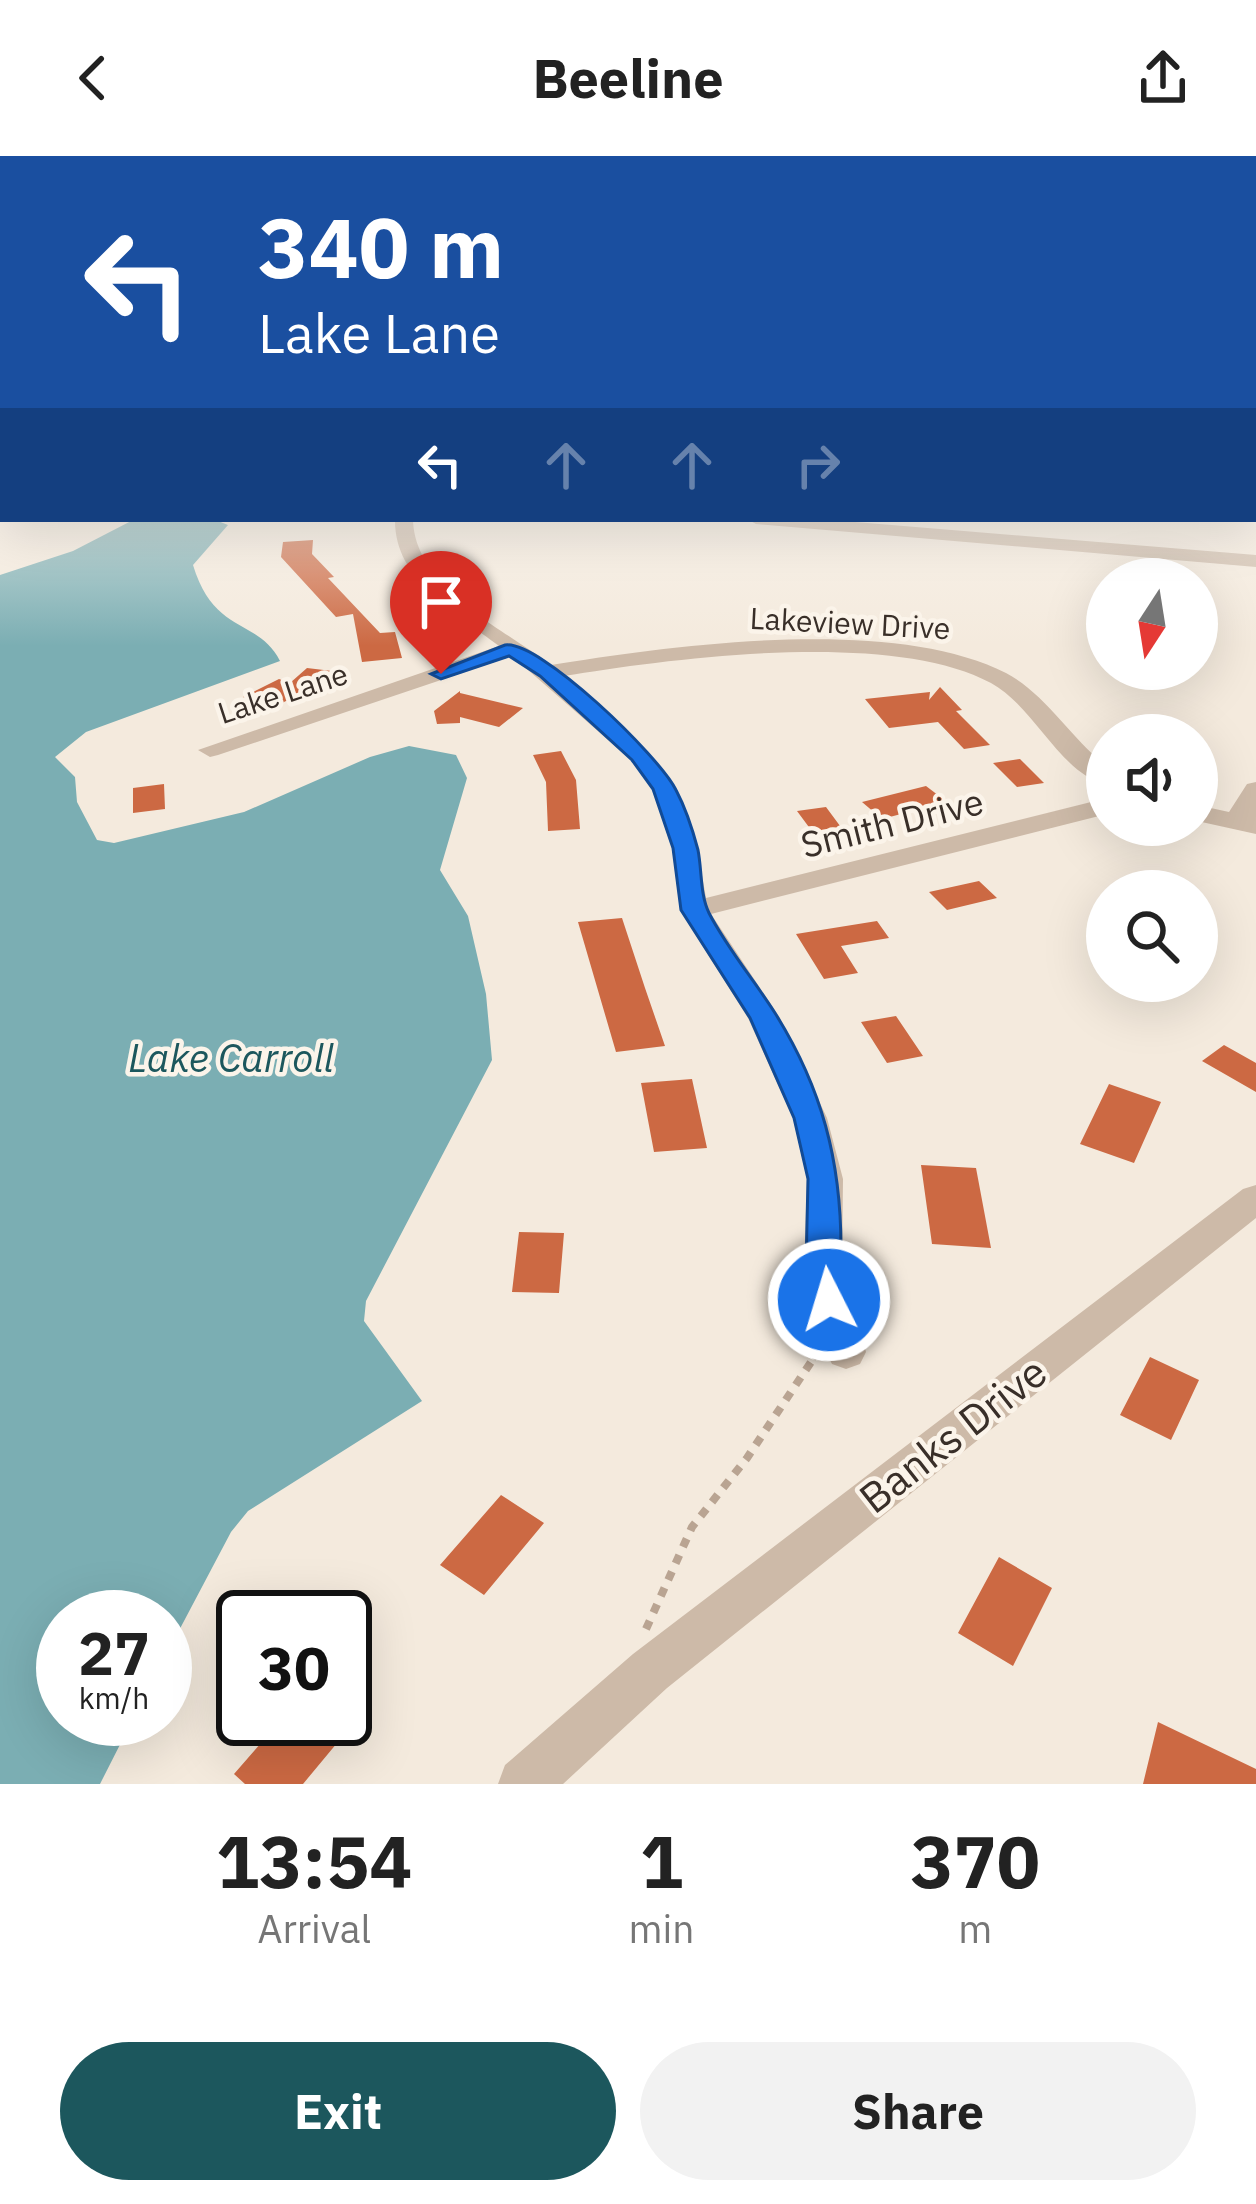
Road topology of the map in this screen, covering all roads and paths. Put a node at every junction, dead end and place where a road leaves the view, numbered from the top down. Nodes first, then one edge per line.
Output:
1 (404, 522) edge
2 (792, 522) edge
3 (1256, 561) edge
4 (512, 649) junction
5 (547, 672) junction
6 (210, 750) dead end
7 (1086, 764) edge
8 (1256, 789) edge
9 (1086, 811) edge
10 (1218, 817) edge
11 (1249, 825) edge
12 (694, 910) junction
13 (1256, 1198) edge
14 (829, 1300) junction
15 (846, 1352) dead end
16 (641, 1679) junction
17 (524, 1784) edge

1 - 4 street
2 - 3 street
4 - 5 street
4 - 6 street, Lake Lane
5 - 7 street, Lakeview Drive
5 - 12 street
8 - 11 street
9 - 12 street, Smith Drive
10 - 11 street
12 - 14 street
13 - 16 street, Banks Drive
14 - 15 street
14 - 16 path
16 - 17 street, Banks Drive

